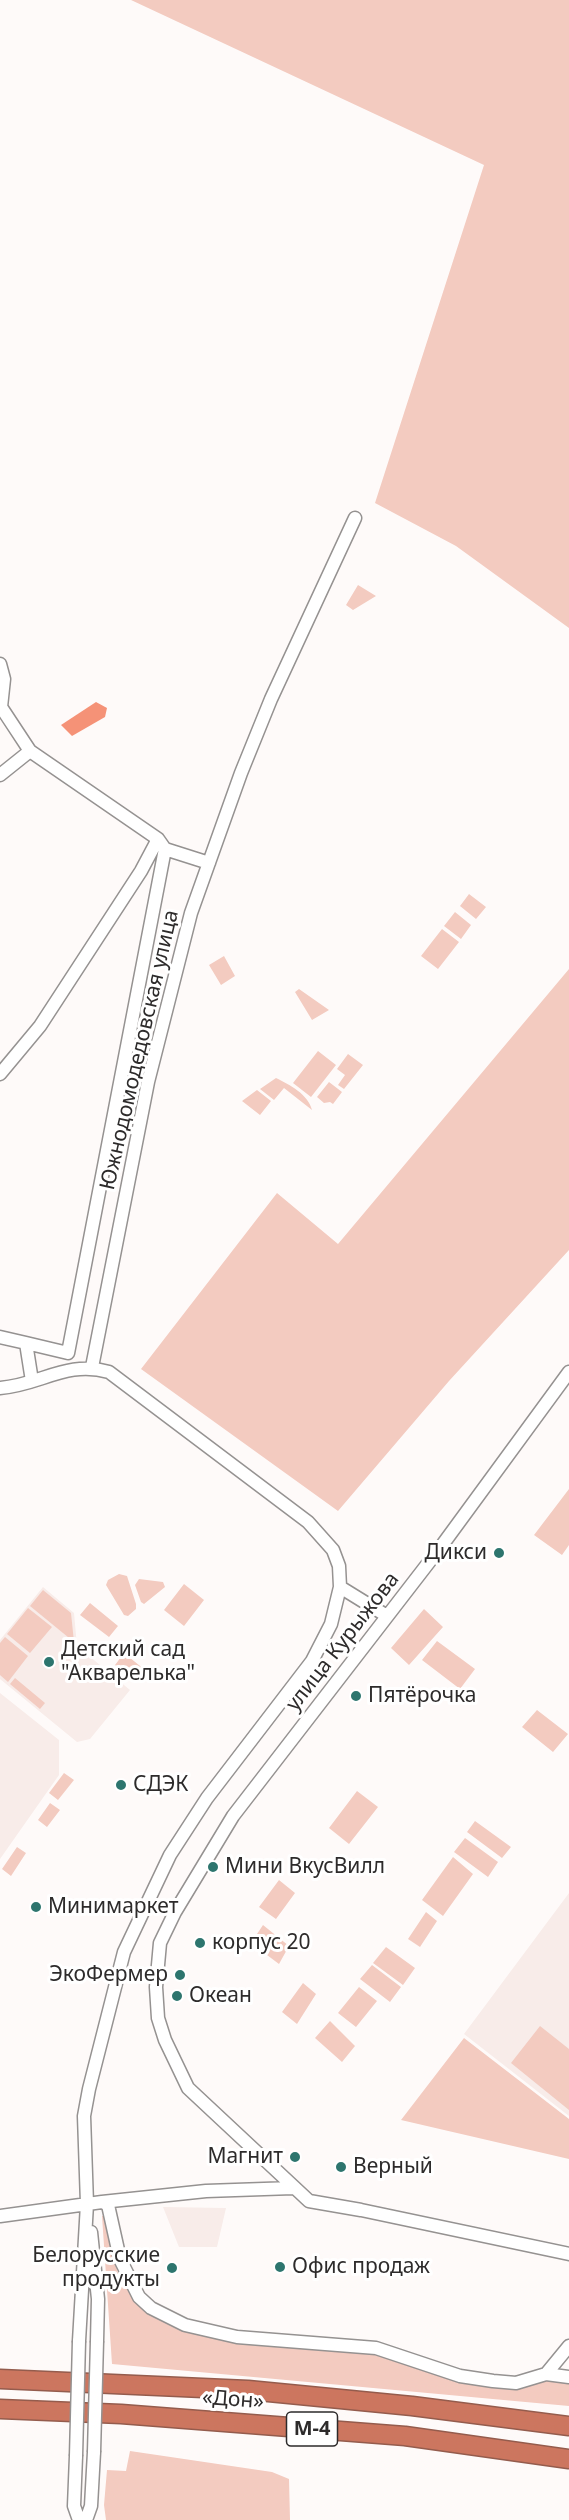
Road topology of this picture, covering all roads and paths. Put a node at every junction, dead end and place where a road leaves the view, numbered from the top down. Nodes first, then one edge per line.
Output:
1 (355, 518) dead end
2 (0, 664) edge
3 (30, 751) junction
4 (0, 775) edge
5 (162, 844) junction
6 (209, 863) junction
7 (0, 1074) edge
8 (0, 1337) edge
9 (26, 1343) junction
10 (92, 1367) junction
11 (569, 1372) edge
12 (32, 1381) junction
13 (0, 1388) edge
14 (340, 1587) junction
15 (387, 1616) junction
16 (293, 2188) junction
17 (102, 2202) junction
18 (87, 2204) junction
19 (0, 2216) edge
20 (569, 2254) edge
21 (569, 2346) edge
22 (546, 2374) junction
23 (569, 2377) edge
24 (0, 2379) edge
25 (0, 2409) edge
26 (569, 2426) edge
27 (569, 2458) edge
28 (79, 2520) edge
29 (86, 2520) edge

1 - 6 street, Южнодомодедовская улица
2 - 3 street
3 - 4 street
3 - 5 street
5 - 6 street
5 - 7 street
5 - 9 street
6 - 10 street, Южнодомодедовская улица
8 - 9 street
9 - 12 street
10 - 12 street
10 - 14 street
11 - 15 street, улица Курыжова
12 - 13 street
14 - 15 street
14 - 18 street
15 - 16 street, улица Курыжова
16 - 17 street
16 - 20 street
17 - 18 street
17 - 22 street
18 - 19 street
18 - 28 street, bridge
18 - 29 street, bridge
21 - 22 street
22 - 23 street
24 - 26 highway, «Дон» / М-4
25 - 27 highway, «Дон» / М-4

